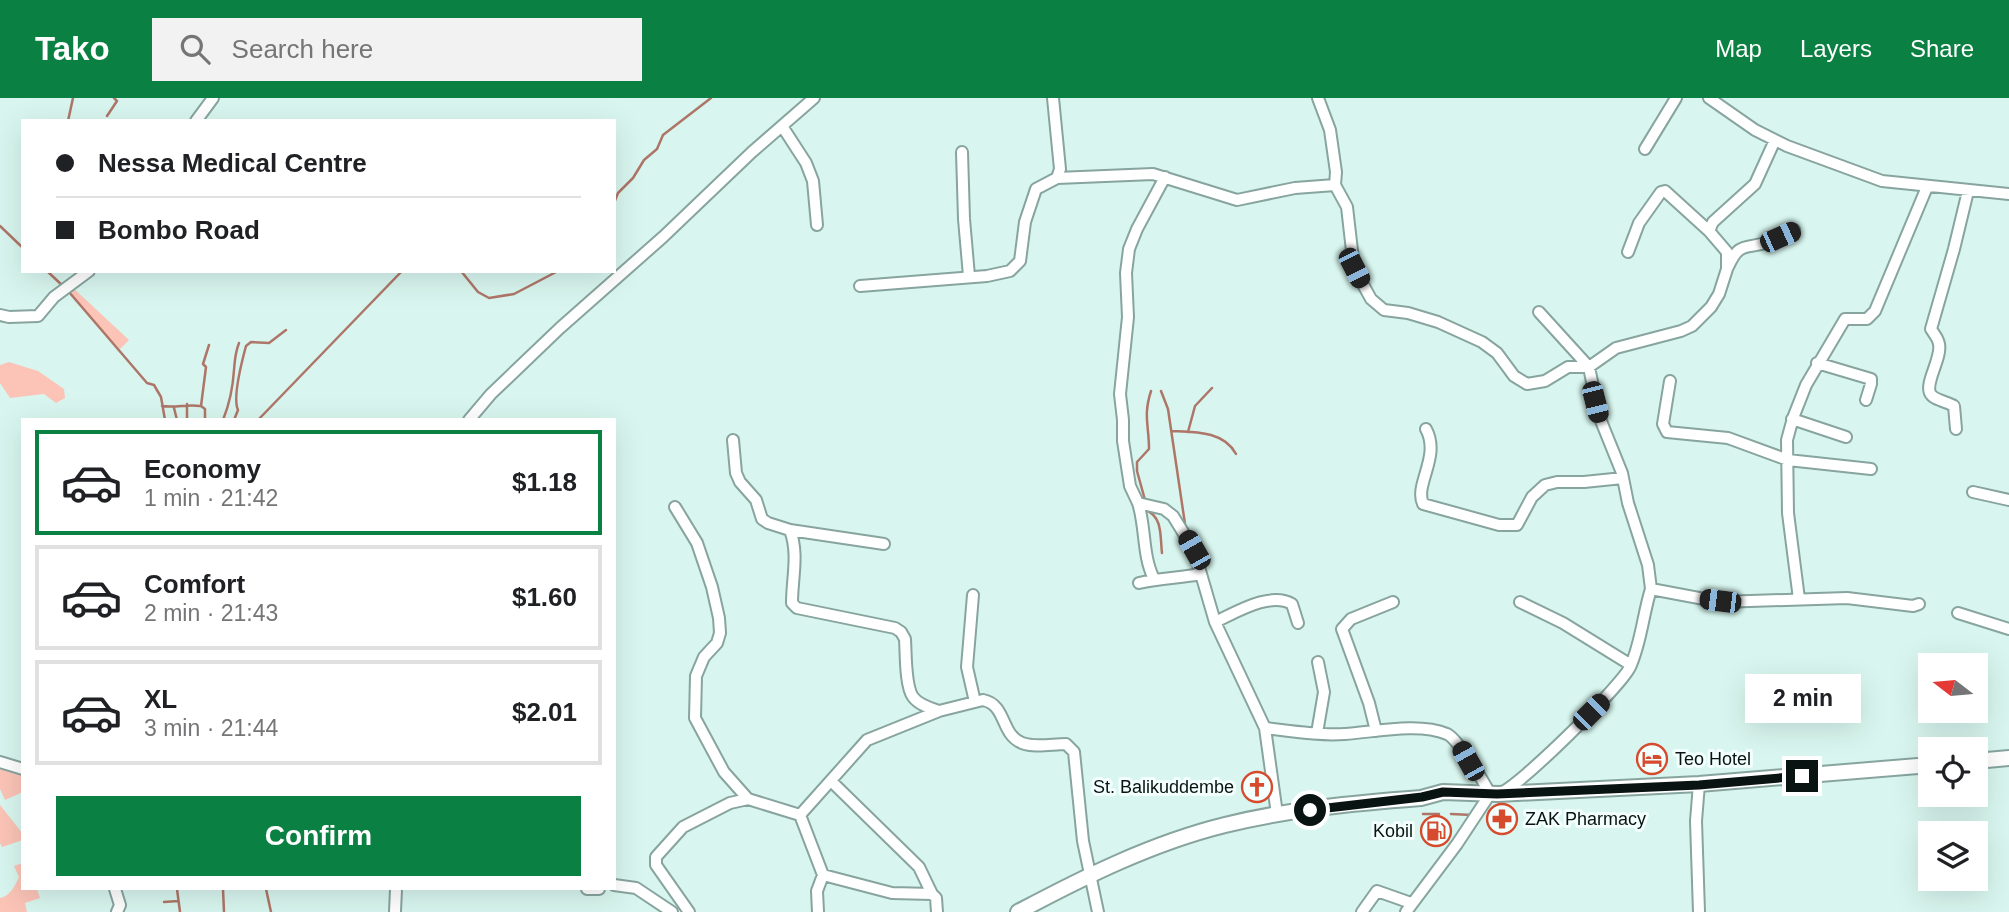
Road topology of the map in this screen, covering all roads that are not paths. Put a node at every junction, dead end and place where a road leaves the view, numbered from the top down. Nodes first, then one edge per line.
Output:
1 (213, 98) edge
2 (814, 98) edge
3 (1053, 98) edge
4 (1318, 98) edge
5 (1676, 98) edge
6 (1709, 98) edge
7 (197, 119) edge
8 (782, 125) junction
9 (1775, 141) junction
10 (1645, 149) dead end
11 (962, 152) dead end
12 (1165, 177) junction
13 (1057, 178) junction
14 (1335, 185) junction
15 (1927, 187) junction
16 (1968, 191) junction
17 (2009, 194) edge
18 (817, 225) dead end
19 (1794, 230) dead end
20 (1709, 231) junction
21 (1628, 252) dead end
22 (1727, 269) junction
23 (86, 273) edge
24 (969, 276) junction
25 (860, 286) dead end
26 (1539, 312) dead end
27 (0, 315) edge
28 (1817, 363) junction
29 (1589, 367) junction
30 (1670, 380) dead end
31 (1866, 400) dead end
32 (471, 418) edge
33 (1792, 419) junction
34 (1426, 429) dead end
35 (1956, 429) dead end
36 (1846, 436) dead end
37 (733, 440) dead end
38 (1788, 460) junction
39 (1871, 469) dead end
40 (1623, 478) junction
41 (1973, 492) dead end
42 (2009, 500) edge
43 (1138, 503) junction
44 (675, 507) dead end
45 (790, 530) junction
46 (884, 544) dead end
47 (1201, 574) junction
48 (1154, 579) junction
49 (1139, 583) dead end
50 (1651, 589) junction
51 (973, 595) dead end
52 (1799, 599) junction
53 (1393, 602) dead end
54 (1520, 603) dead end
55 (1919, 604) dead end
56 (1958, 613) dead end
57 (1215, 622) junction
58 (1298, 623) dead end
59 (2009, 629) edge
60 (1318, 662) dead end
61 (1631, 665) junction
62 (975, 702) junction
63 (939, 711) junction
64 (1265, 728) junction
65 (1376, 731) junction
66 (1317, 733) junction
67 (2009, 758) edge
68 (1988, 760) edge
69 (0, 762) edge
70 (1918, 766) edge
71 (21, 768) edge
72 (831, 781) junction
73 (1699, 785) junction
74 (1494, 794) junction
75 (748, 799) junction
76 (1277, 814) junction
77 (800, 815) junction
78 (823, 875) junction
79 (1089, 875) junction
80 (616, 885) edge
81 (115, 890) edge
82 (396, 890) edge
83 (933, 894) junction
84 (1409, 908) edge
85 (117, 912) edge
86 (395, 912) edge
87 (672, 912) edge
88 (689, 912) edge
89 (818, 912) edge
90 (937, 912) edge
91 (1018, 912) edge
92 (1098, 912) edge
93 (1362, 912) edge
94 (1699, 912) edge

1 - 7 street
2 - 8 street
3 - 13 street
4 - 14 street
5 - 10 street
6 - 9 street
8 - 18 street
8 - 32 street
9 - 15 street
9 - 20 street
11 - 24 street
12 - 13 street
12 - 14 street
12 - 43 street
13 - 24 street
14 - 29 street
15 - 16 street
15 - 28 street
16 - 17 street
16 - 35 street
19 - 22 street
20 - 21 street
20 - 22 street
22 - 29 street
23 - 27 street
24 - 25 street
26 - 29 street
28 - 31 street
28 - 33 street
29 - 40 street
30 - 38 street
33 - 36 street
33 - 38 street
34 - 40 street
37 - 45 street
38 - 39 street
38 - 52 street
40 - 50 street
41 - 42 street
43 - 47 street
43 - 48 street
44 - 75 street
45 - 46 street
45 - 63 street
47 - 48 street
47 - 57 street
48 - 49 street
50 - 52 street
50 - 61 street
51 - 62 street
52 - 55 street
53 - 65 street
54 - 61 street
56 - 59 street
57 - 58 street
57 - 64 street
60 - 66 street
61 - 74 street
62 - 63 street
62 - 79 street
63 - 72 street
64 - 66 street
64 - 76 street
65 - 66 street
65 - 74 street
67 - 68 main road
69 - 71 street
70 - 73 main road
72 - 77 street
72 - 83 street
73 - 74 main road
73 - 94 street
74 - 76 main road
74 - 84 street
75 - 77 street
75 - 88 street
76 - 79 main road
77 - 78 street
78 - 83 street
78 - 89 street
79 - 91 main road
79 - 92 street
80 - 87 street
81 - 85 street
82 - 86 street
83 - 90 street
84 - 93 street

